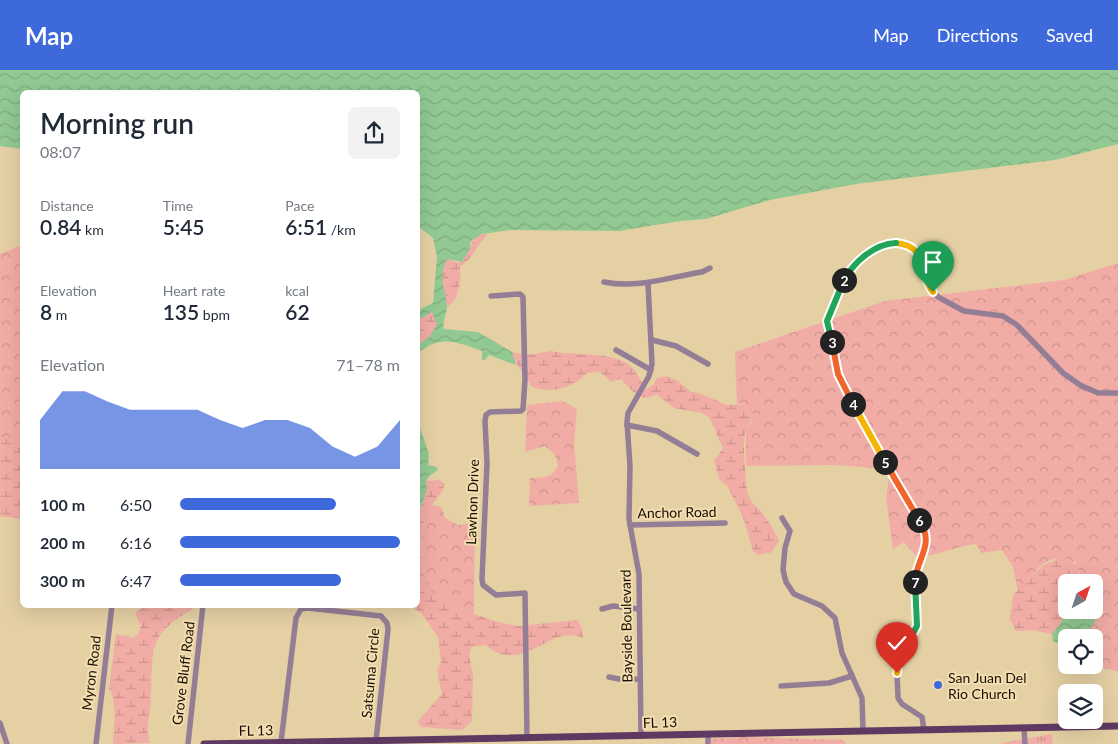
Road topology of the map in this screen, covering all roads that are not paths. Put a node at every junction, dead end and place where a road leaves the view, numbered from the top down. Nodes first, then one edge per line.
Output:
1 (710, 268) dead end
2 (604, 282) dead end
3 (648, 284) junction
4 (491, 296) dead end
5 (652, 340) junction
6 (616, 350) dead end
7 (708, 364) dead end
8 (651, 370) junction
9 (1118, 393) edge
10 (627, 425) junction
11 (697, 454) dead end
12 (782, 518) dead end
13 (724, 523) dead end
14 (630, 525) junction
15 (112, 608) edge
16 (203, 608) edge
17 (602, 609) dead end
18 (639, 609) junction
19 (852, 676) junction
20 (609, 677) dead end
21 (639, 679) junction
22 (781, 686) dead end
23 (0, 723) edge
24 (1118, 726) edge
25 (1024, 728) junction
26 (924, 730) junction
27 (863, 731) junction
28 (708, 734) junction
29 (641, 735) junction
30 (527, 738) junction
31 (376, 741) junction
32 (281, 742) junction
33 (440, 742) edge
34 (8, 744) edge
35 (96, 744) edge
36 (188, 744) edge
37 (204, 744) edge
38 (708, 744) edge
39 (1025, 744) edge

1 - 3 street
2 - 3 street
3 - 5 street, Bayside Boulevard
4 - 30 street, Lawhon Drive
5 - 7 street
5 - 8 street, Bayside Boulevard
6 - 8 street
8 - 10 street, Bayside Boulevard
9 - 26 street
10 - 11 street
10 - 14 street, Bayside Boulevard
12 - 19 street
13 - 14 street, Anchor Road
14 - 18 street, Bayside Boulevard
15 - 35 street, Myron Road
16 - 36 street, Grove Bluff Road
17 - 18 street
18 - 21 street, Bayside Boulevard
19 - 22 street
19 - 27 street
20 - 21 street
21 - 29 street, Bayside Boulevard
23 - 34 street
24 - 25 main road, FL 13
25 - 26 main road, FL 13
25 - 39 street
26 - 27 main road, FL 13
27 - 28 main road, FL 13
28 - 29 main road, FL 13
28 - 38 street
29 - 30 main road, FL 13
30 - 33 main road, FL 13
31 - 32 main road, FL 13
31 - 32 street, Satsuma Circle
31 - 33 main road, FL 13
32 - 37 main road, FL 13

